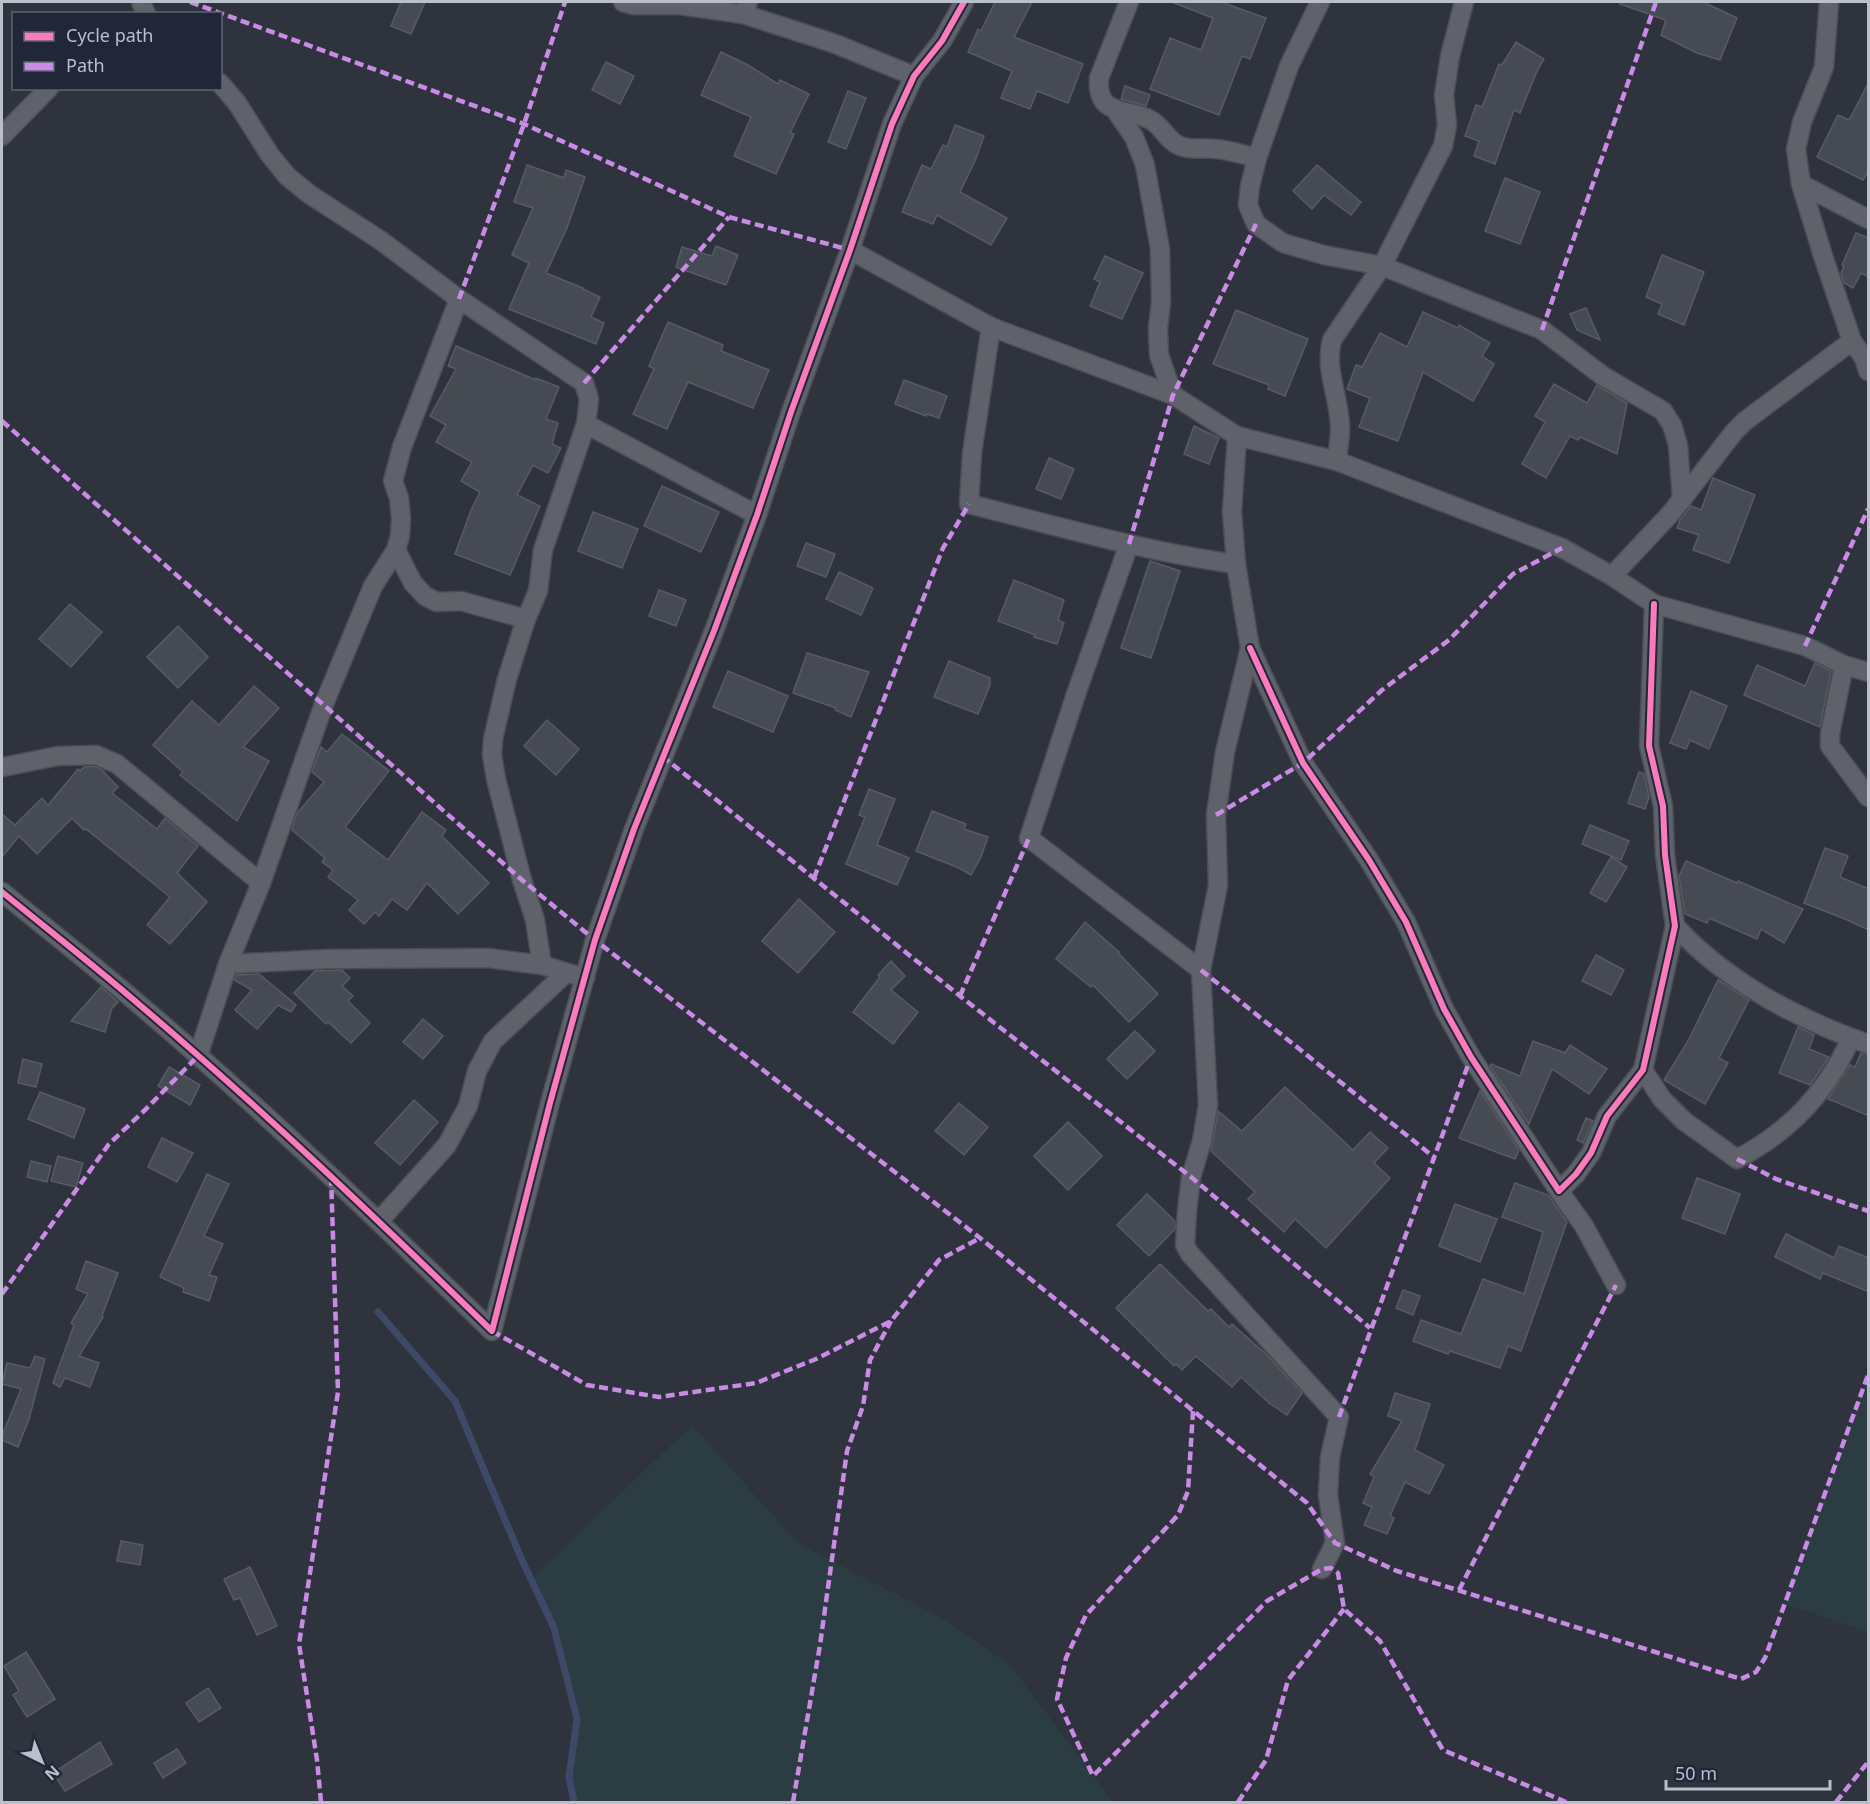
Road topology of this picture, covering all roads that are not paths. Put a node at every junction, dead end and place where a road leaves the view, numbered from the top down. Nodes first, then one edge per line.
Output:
1 (622, 2) edge
2 (964, 2) edge
3 (1129, 2) edge
4 (1320, 2) edge
5 (1464, 2) edge
6 (1829, 2) edge
7 (746, 8) edge
8 (914, 76) junction
9 (222, 85) edge
10 (47, 90) edge
11 (1116, 111) junction
12 (2, 136) edge
13 (1257, 158) junction
14 (1801, 184) junction
15 (1869, 219) edge
16 (850, 250) junction
17 (1382, 266) junction
18 (459, 299) junction
19 (992, 327) junction
20 (1852, 341) junction
21 (1869, 371) edge
22 (1173, 395) junction
23 (586, 424) junction
24 (1237, 436) junction
25 (1337, 461) junction
26 (1682, 500) junction
27 (757, 515) junction
28 (1129, 544) junction
29 (396, 550) junction
30 (1236, 564) junction
31 (1612, 576) junction
32 (1654, 604) junction
33 (526, 619) junction
34 (1250, 648) junction
35 (1844, 665) junction
36 (1869, 672) edge
37 (2, 764) edge
38 (1869, 797) edge
39 (261, 883) junction
40 (2, 892) edge
41 (1675, 926) junction
42 (228, 964) junction
43 (542, 965) junction
44 (1201, 970) junction
45 (566, 973) junction
46 (585, 978) junction
47 (1860, 1041) edge
48 (198, 1056) junction
49 (1643, 1070) junction
50 (1559, 1191) junction
51 (379, 1221) junction
52 (1616, 1285) dead end
53 (1322, 1569) dead end

1 - 7 street
2 - 8 street
3 - 11 street
4 - 13 street
5 - 17 street
6 - 14 street
7 - 8 street
8 - 16 street
9 - 18 street
10 - 12 street
11 - 13 street
11 - 22 street
13 - 17 street
14 - 15 street
14 - 20 street
16 - 19 street
16 - 27 street
17 - 25 street
17 - 26 street
18 - 23 street
18 - 29 street
19 - 22 street
19 - 28 street
20 - 21 street
20 - 26 street
22 - 24 street
23 - 27 street
23 - 33 street
24 - 25 street
24 - 30 street
25 - 31 street
26 - 31 street
27 - 46 street
28 - 30 street
28 - 44 street
29 - 33 street
29 - 39 street
30 - 34 street
31 - 32 street
32 - 35 street
32 - 41 street
33 - 43 street
34 - 44 street
34 - 50 street
35 - 36 street
35 - 38 street
37 - 39 street
39 - 42 street
40 - 48 street
41 - 47 street
41 - 49 street
42 - 43 street
42 - 48 street
43 - 45 street
44 - 53 street
45 - 46 street
45 - 51 street
46 - 51 street
47 - 49 street
48 - 51 street
49 - 50 street
50 - 52 street

